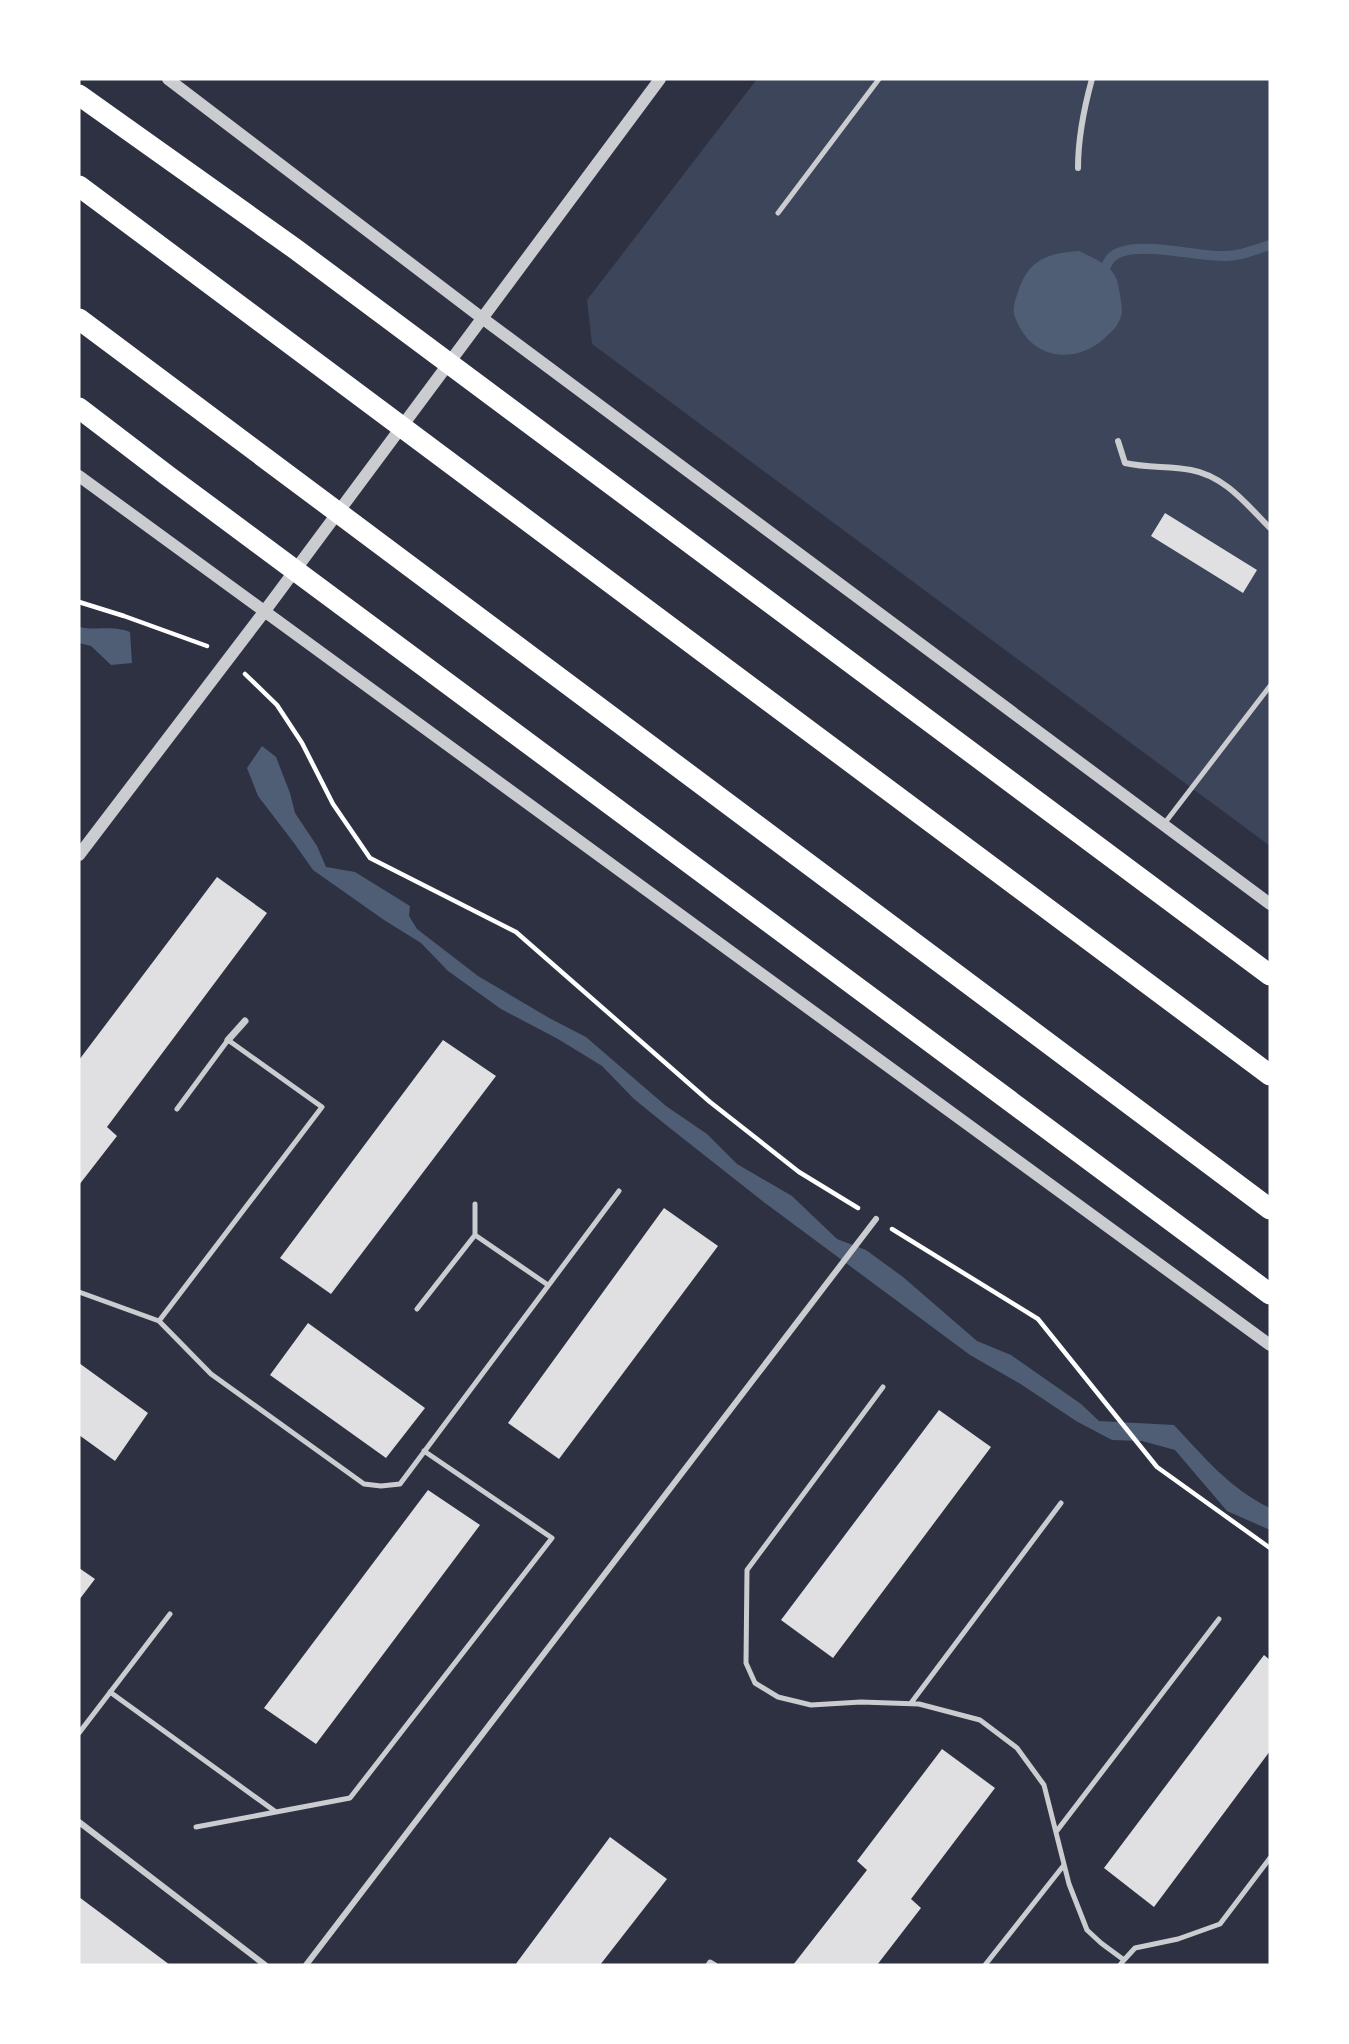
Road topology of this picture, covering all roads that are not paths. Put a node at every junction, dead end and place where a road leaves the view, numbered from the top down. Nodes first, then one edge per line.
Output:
1 (168, 79) edge
2 (660, 79) edge
3 (879, 79) edge
4 (1093, 79) edge
5 (79, 95) edge
6 (1078, 168) dead end
7 (79, 186) edge
8 (778, 213) dead end
9 (482, 318) junction
10 (79, 319) edge
11 (79, 408) edge
12 (1118, 441) dead end
13 (79, 477) edge
14 (1270, 528) edge
15 (264, 612) junction
16 (1270, 687) edge
17 (1164, 824) junction
18 (79, 855) edge
19 (1270, 904) edge
20 (1270, 975) edge
21 (245, 1021) dead end
22 (228, 1040) junction
23 (1270, 1075) edge
24 (177, 1109) dead end
25 (618, 1191) dead end
26 (475, 1204) dead end
27 (1270, 1209) edge
28 (876, 1219) road end
29 (474, 1235) junction
30 (548, 1285) junction
31 (79, 1292) edge
32 (1270, 1294) edge
33 (417, 1309) dead end
34 (159, 1321) junction
35 (1270, 1345) edge
36 (883, 1387) dead end
37 (424, 1451) junction
38 (1061, 1503) dead end
39 (170, 1614) dead end
40 (1219, 1619) dead end
41 (110, 1692) junction
42 (911, 1703) junction
43 (79, 1733) edge
44 (276, 1812) junction
45 (79, 1822) edge
46 (196, 1827) dead end
47 (1056, 1832) junction
48 (1270, 1858) edge
49 (1064, 1865) junction
50 (1122, 1963) edge
51 (265, 1965) edge
52 (306, 1965) edge
53 (708, 1965) edge
54 (715, 1965) edge
55 (985, 1965) edge

1 - 9 street
2 - 9 street
3 - 8 lane
4 - 6 street
5 - 20 highway
7 - 23 highway
9 - 15 street
9 - 17 street
10 - 27 highway
11 - 32 highway
12 - 14 street
13 - 15 street
15 - 18 street
15 - 35 street
16 - 17 lane
17 - 19 street
21 - 22 street
22 - 24 lane
22 - 34 lane
25 - 30 lane
26 - 29 lane
28 - 52 street
29 - 30 lane
29 - 33 lane
30 - 37 lane
31 - 34 lane
34 - 37 lane
36 - 42 lane
37 - 44 lane
38 - 42 lane
39 - 41 lane
40 - 47 lane
41 - 43 lane
41 - 44 lane
42 - 47 lane
44 - 46 lane
45 - 51 street
47 - 49 lane
48 - 50 lane
49 - 50 lane
49 - 55 lane
53 - 54 lane

